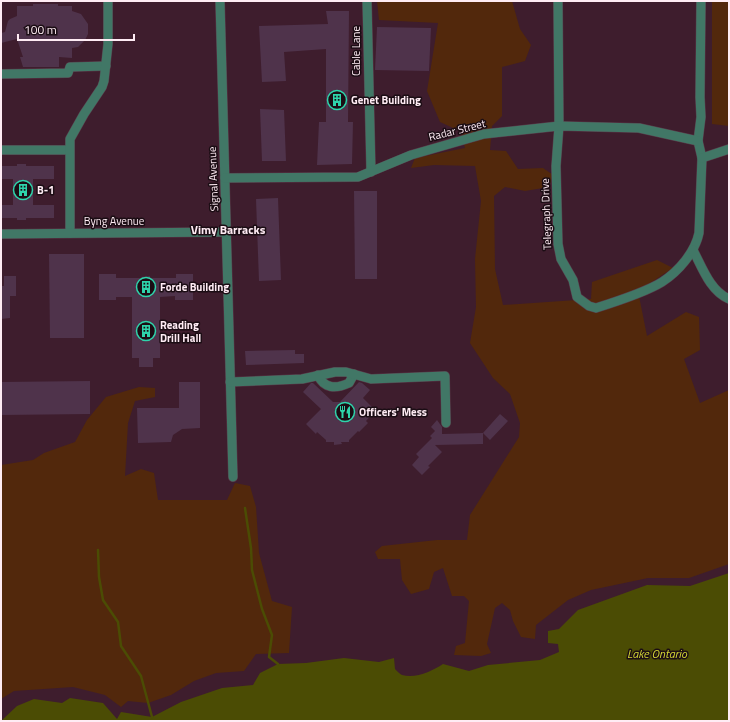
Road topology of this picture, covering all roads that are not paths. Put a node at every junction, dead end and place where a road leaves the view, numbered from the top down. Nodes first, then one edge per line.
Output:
1 (108, 1) edge
2 (220, 1) edge
3 (367, 1) edge
4 (558, 1) edge
5 (701, 1) edge
6 (106, 66) junction
7 (1, 74) edge
8 (559, 126) junction
9 (698, 140) junction
10 (729, 149) edge
11 (1, 150) edge
12 (69, 150) junction
13 (702, 158) junction
14 (371, 172) junction
15 (225, 178) junction
16 (226, 232) junction
17 (70, 233) junction
18 (1, 234) edge
19 (693, 250) junction
20 (729, 299) edge
21 (354, 374) junction
22 (318, 375) junction
23 (230, 382) junction
24 (446, 423) dead end
25 (233, 477) dead end

1 - 6 street
2 - 15 street, Signal Avenue
3 - 14 street, Cable Lane
4 - 8 street, Telegraph Drive
5 - 9 street, Telegraph Drive
6 - 7 street
6 - 12 street
8 - 9 street, Radar Street
8 - 14 street, Radar Street
8 - 19 street, Telegraph Drive
9 - 13 street, Telegraph Drive
10 - 13 street
11 - 12 street
12 - 17 street
13 - 19 street, Telegraph Drive
14 - 15 street, Radar Street
15 - 16 street, Signal Avenue
16 - 17 street, Byng Avenue
16 - 23 street, Signal Avenue
17 - 18 street, Byng Avenue
19 - 20 street
21 - 22 street
21 - 22 street
21 - 24 street
22 - 23 street
23 - 25 street, Signal Avenue

